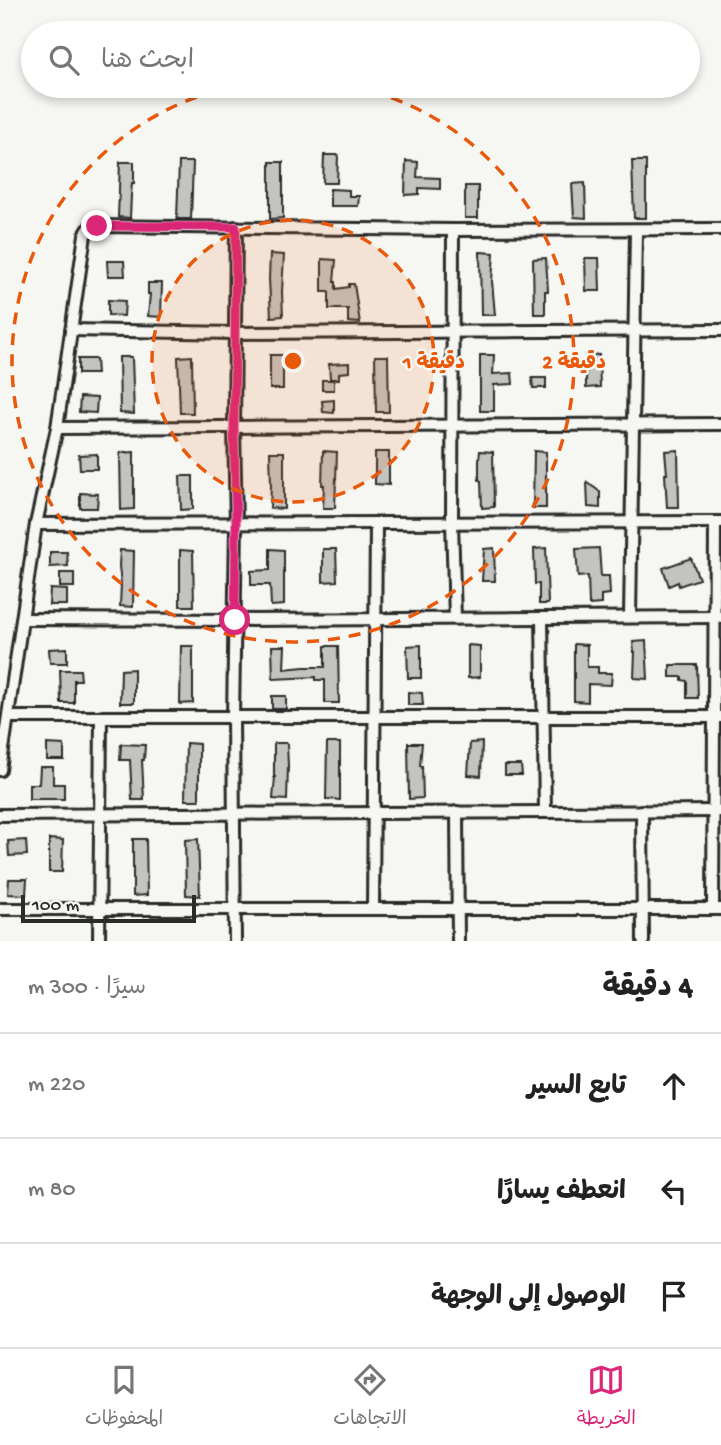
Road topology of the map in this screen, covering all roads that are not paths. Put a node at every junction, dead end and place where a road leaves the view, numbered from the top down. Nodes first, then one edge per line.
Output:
1 (236, 227) junction
2 (721, 229) edge
3 (453, 230) junction
4 (636, 231) junction
5 (71, 330) junction
6 (721, 330) edge
7 (453, 331) junction
8 (634, 331) junction
9 (235, 333) junction
10 (721, 424) edge
11 (633, 425) junction
12 (452, 426) junction
13 (57, 428) junction
14 (234, 428) junction
15 (631, 522) junction
16 (718, 522) edge
17 (376, 523) junction
18 (452, 523) junction
19 (36, 524) junction
20 (236, 524) junction
21 (630, 617) junction
22 (718, 617) edge
23 (375, 618) junction
24 (455, 618) junction
25 (542, 618) junction
26 (22, 619) junction
27 (235, 620) junction
28 (8, 717) junction
29 (544, 717) junction
30 (718, 717) edge
31 (101, 718) junction
32 (233, 718) junction
33 (374, 718) junction
34 (0, 770) edge
35 (545, 811) junction
36 (642, 811) junction
37 (717, 811) edge
38 (374, 812) junction
39 (457, 812) junction
40 (100, 814) junction
41 (233, 814) junction
42 (0, 815) edge
43 (0, 909) edge
44 (99, 909) junction
45 (234, 909) junction
46 (373, 909) junction
47 (458, 909) junction
48 (643, 909) junction
49 (717, 909) edge
50 (99, 941) edge
51 (235, 941) edge
52 (458, 941) edge
53 (643, 941) edge

1 - 3 street
1 - 5 street
1 - 9 street
2 - 4 street
3 - 4 street
3 - 7 street
4 - 8 street
5 - 9 street
5 - 13 street
6 - 8 street
7 - 8 street
7 - 9 street
7 - 12 street
8 - 11 street
9 - 14 street
10 - 11 street
11 - 12 street
11 - 15 street
12 - 14 street
12 - 18 street
13 - 14 street
13 - 19 street
14 - 20 street
15 - 16 street
15 - 18 street
15 - 21 street
16 - 22 street
17 - 18 street
17 - 20 street
17 - 23 street
18 - 24 street
19 - 20 street
19 - 26 street
20 - 27 street
21 - 22 street
21 - 25 street
22 - 30 street
23 - 24 street
23 - 27 street
23 - 33 street
24 - 25 street
25 - 29 street
26 - 27 street
26 - 28 street
27 - 32 street
28 - 31 street
28 - 34 street
29 - 30 street
29 - 33 street
29 - 35 street
30 - 37 street
31 - 32 street
31 - 40 street
32 - 33 street
32 - 41 street
33 - 38 street
35 - 36 street
35 - 39 street
36 - 37 street
36 - 48 street
37 - 49 street
38 - 39 street
38 - 41 street
38 - 46 street
39 - 47 street
40 - 41 street
40 - 42 street
40 - 44 street
41 - 45 street
43 - 44 street
44 - 45 street
44 - 50 street
45 - 46 street
45 - 51 street
46 - 47 street
47 - 48 street
47 - 52 street
48 - 49 street
48 - 53 street

